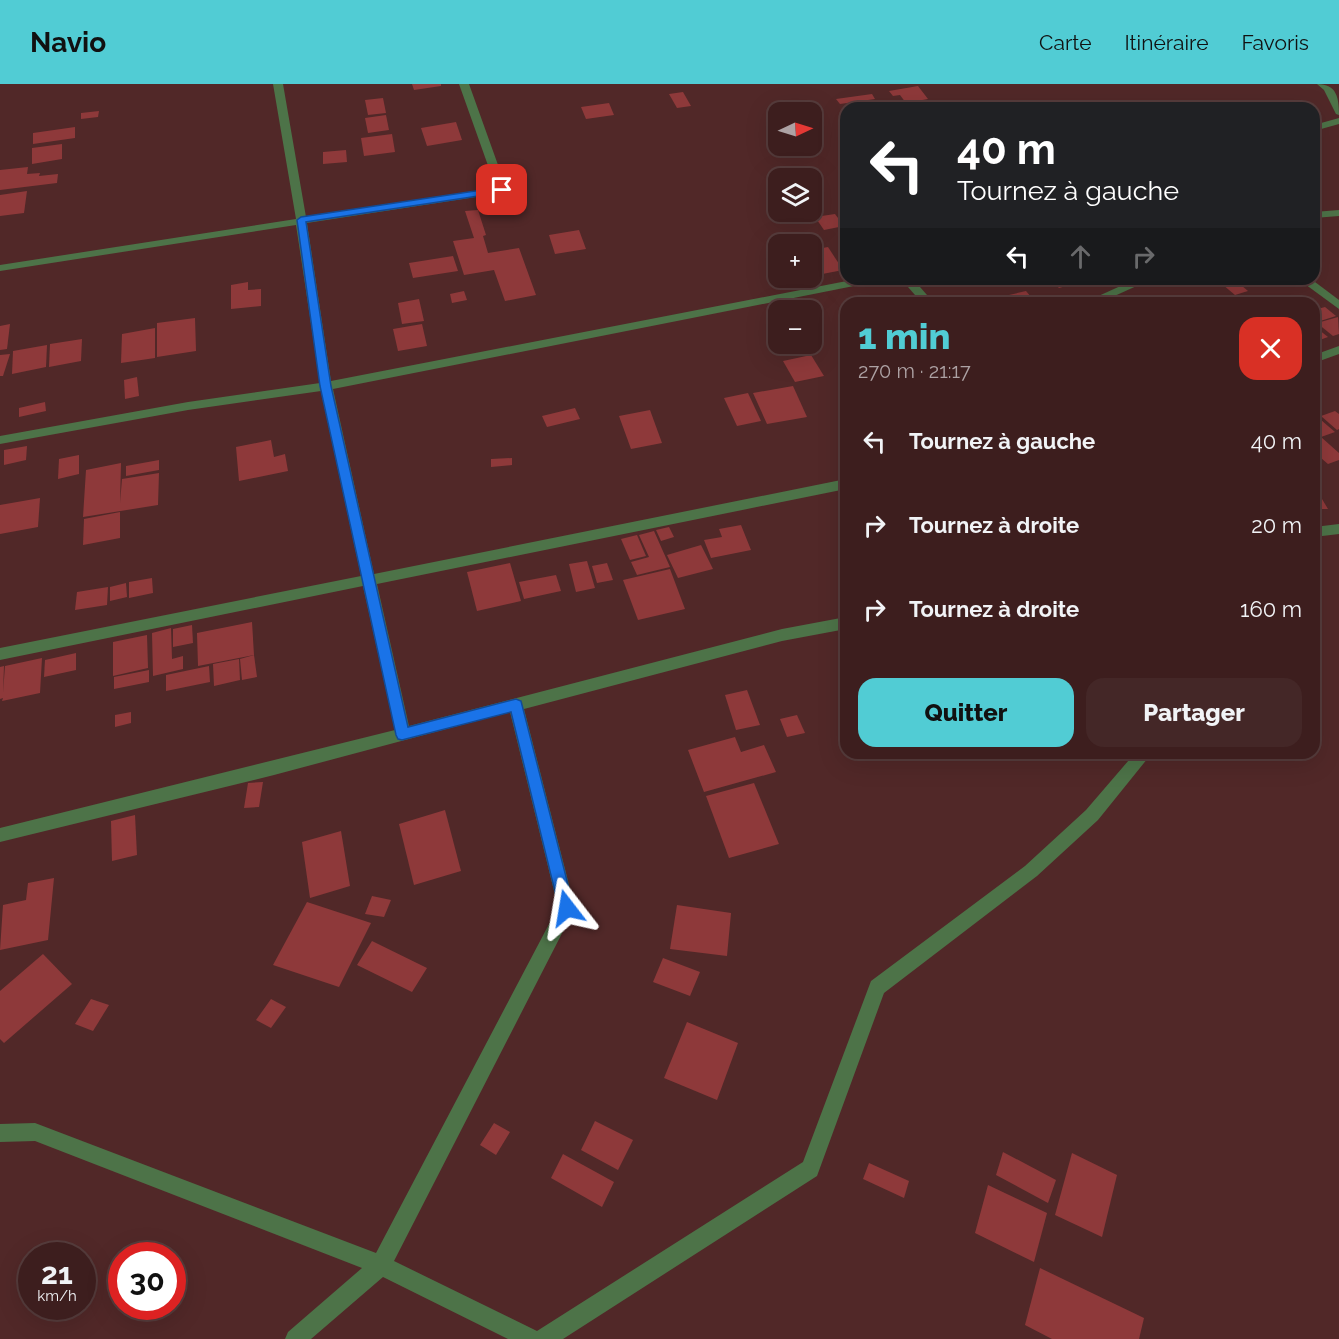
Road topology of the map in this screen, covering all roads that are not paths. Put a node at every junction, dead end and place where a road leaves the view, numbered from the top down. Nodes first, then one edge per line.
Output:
1 (278, 84) edge
2 (464, 84) edge
3 (1322, 84) edge
4 (1339, 111) edge
5 (1339, 121) edge
6 (1320, 127) edge
7 (1339, 213) edge
8 (1320, 215) edge
9 (301, 220) junction
10 (0, 268) edge
11 (843, 285) edge
12 (912, 285) edge
13 (1132, 285) edge
14 (1312, 285) edge
15 (923, 297) edge
16 (1103, 297) edge
17 (1339, 305) edge
18 (1339, 350) edge
19 (1320, 357) edge
20 (326, 386) junction
21 (0, 440) edge
22 (840, 485) edge
23 (1339, 529) edge
24 (1320, 531) edge
25 (367, 580) junction
26 (840, 624) edge
27 (0, 654) edge
28 (516, 705) junction
29 (402, 735) junction
30 (1139, 759) edge
31 (0, 835) edge
32 (0, 1133) edge
33 (381, 1265) junction
34 (295, 1339) edge
35 (530, 1339) edge
36 (544, 1339) edge

1 - 9 street
2 - 9 street
3 - 4 street
5 - 6 street
7 - 8 street
9 - 10 street
9 - 20 street
11 - 20 street
12 - 15 street
13 - 16 street
14 - 17 street
18 - 19 street
20 - 21 street
20 - 25 street
22 - 25 street
23 - 24 street
25 - 27 street
25 - 29 street
26 - 28 street
28 - 29 street
28 - 33 street
29 - 31 street
30 - 36 street
32 - 33 street
33 - 34 street
33 - 35 street

